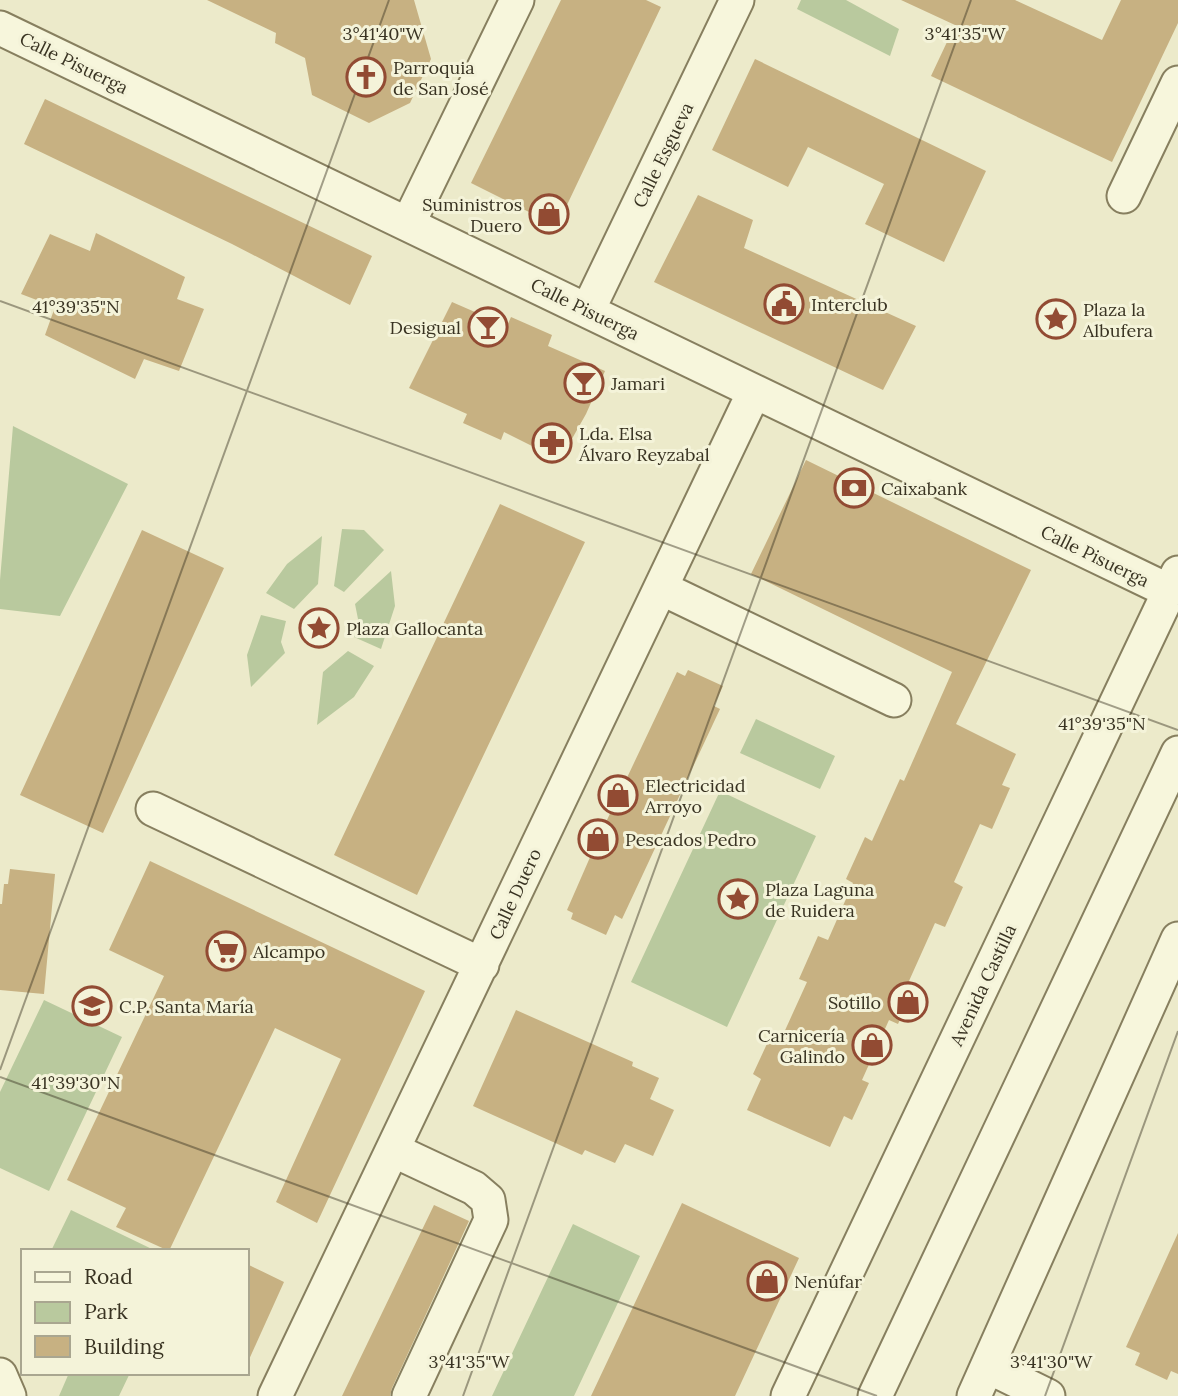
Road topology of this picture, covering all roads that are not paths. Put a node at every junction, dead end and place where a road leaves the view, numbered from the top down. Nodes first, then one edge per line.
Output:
1 (517, 0) edge
2 (737, 0) edge
3 (0, 28) edge
4 (1178, 83) edge
5 (1124, 196) dead end
6 (408, 224) junction
7 (588, 310) junction
8 (754, 392) junction
9 (1174, 582) edge
10 (661, 588) junction
11 (894, 700) dead end
12 (1178, 754) edge
13 (153, 809) dead end
14 (1178, 939) edge
15 (482, 965) junction
16 (393, 1150) junction
17 (989, 1367) junction
18 (0, 1375) edge
19 (9, 1396) edge
20 (275, 1396) edge
21 (409, 1396) edge
22 (789, 1396) edge
23 (875, 1396) edge
24 (974, 1396) edge
25 (1048, 1396) edge

1 - 6 street
2 - 7 street, Calle Esgueva
3 - 6 street, Calle Pisuerga
4 - 5 street
6 - 7 street, Calle Pisuerga
7 - 8 street, Calle Pisuerga
8 - 9 street, Calle Pisuerga
8 - 10 street, Calle Duero
9 - 22 street, Avenida Castilla
10 - 11 street
10 - 15 street, Calle Duero
12 - 23 street
13 - 15 street
14 - 17 street
15 - 16 street, Calle Duero
16 - 20 street, Calle Duero
16 - 21 street
17 - 24 street
17 - 25 street
18 - 19 street

